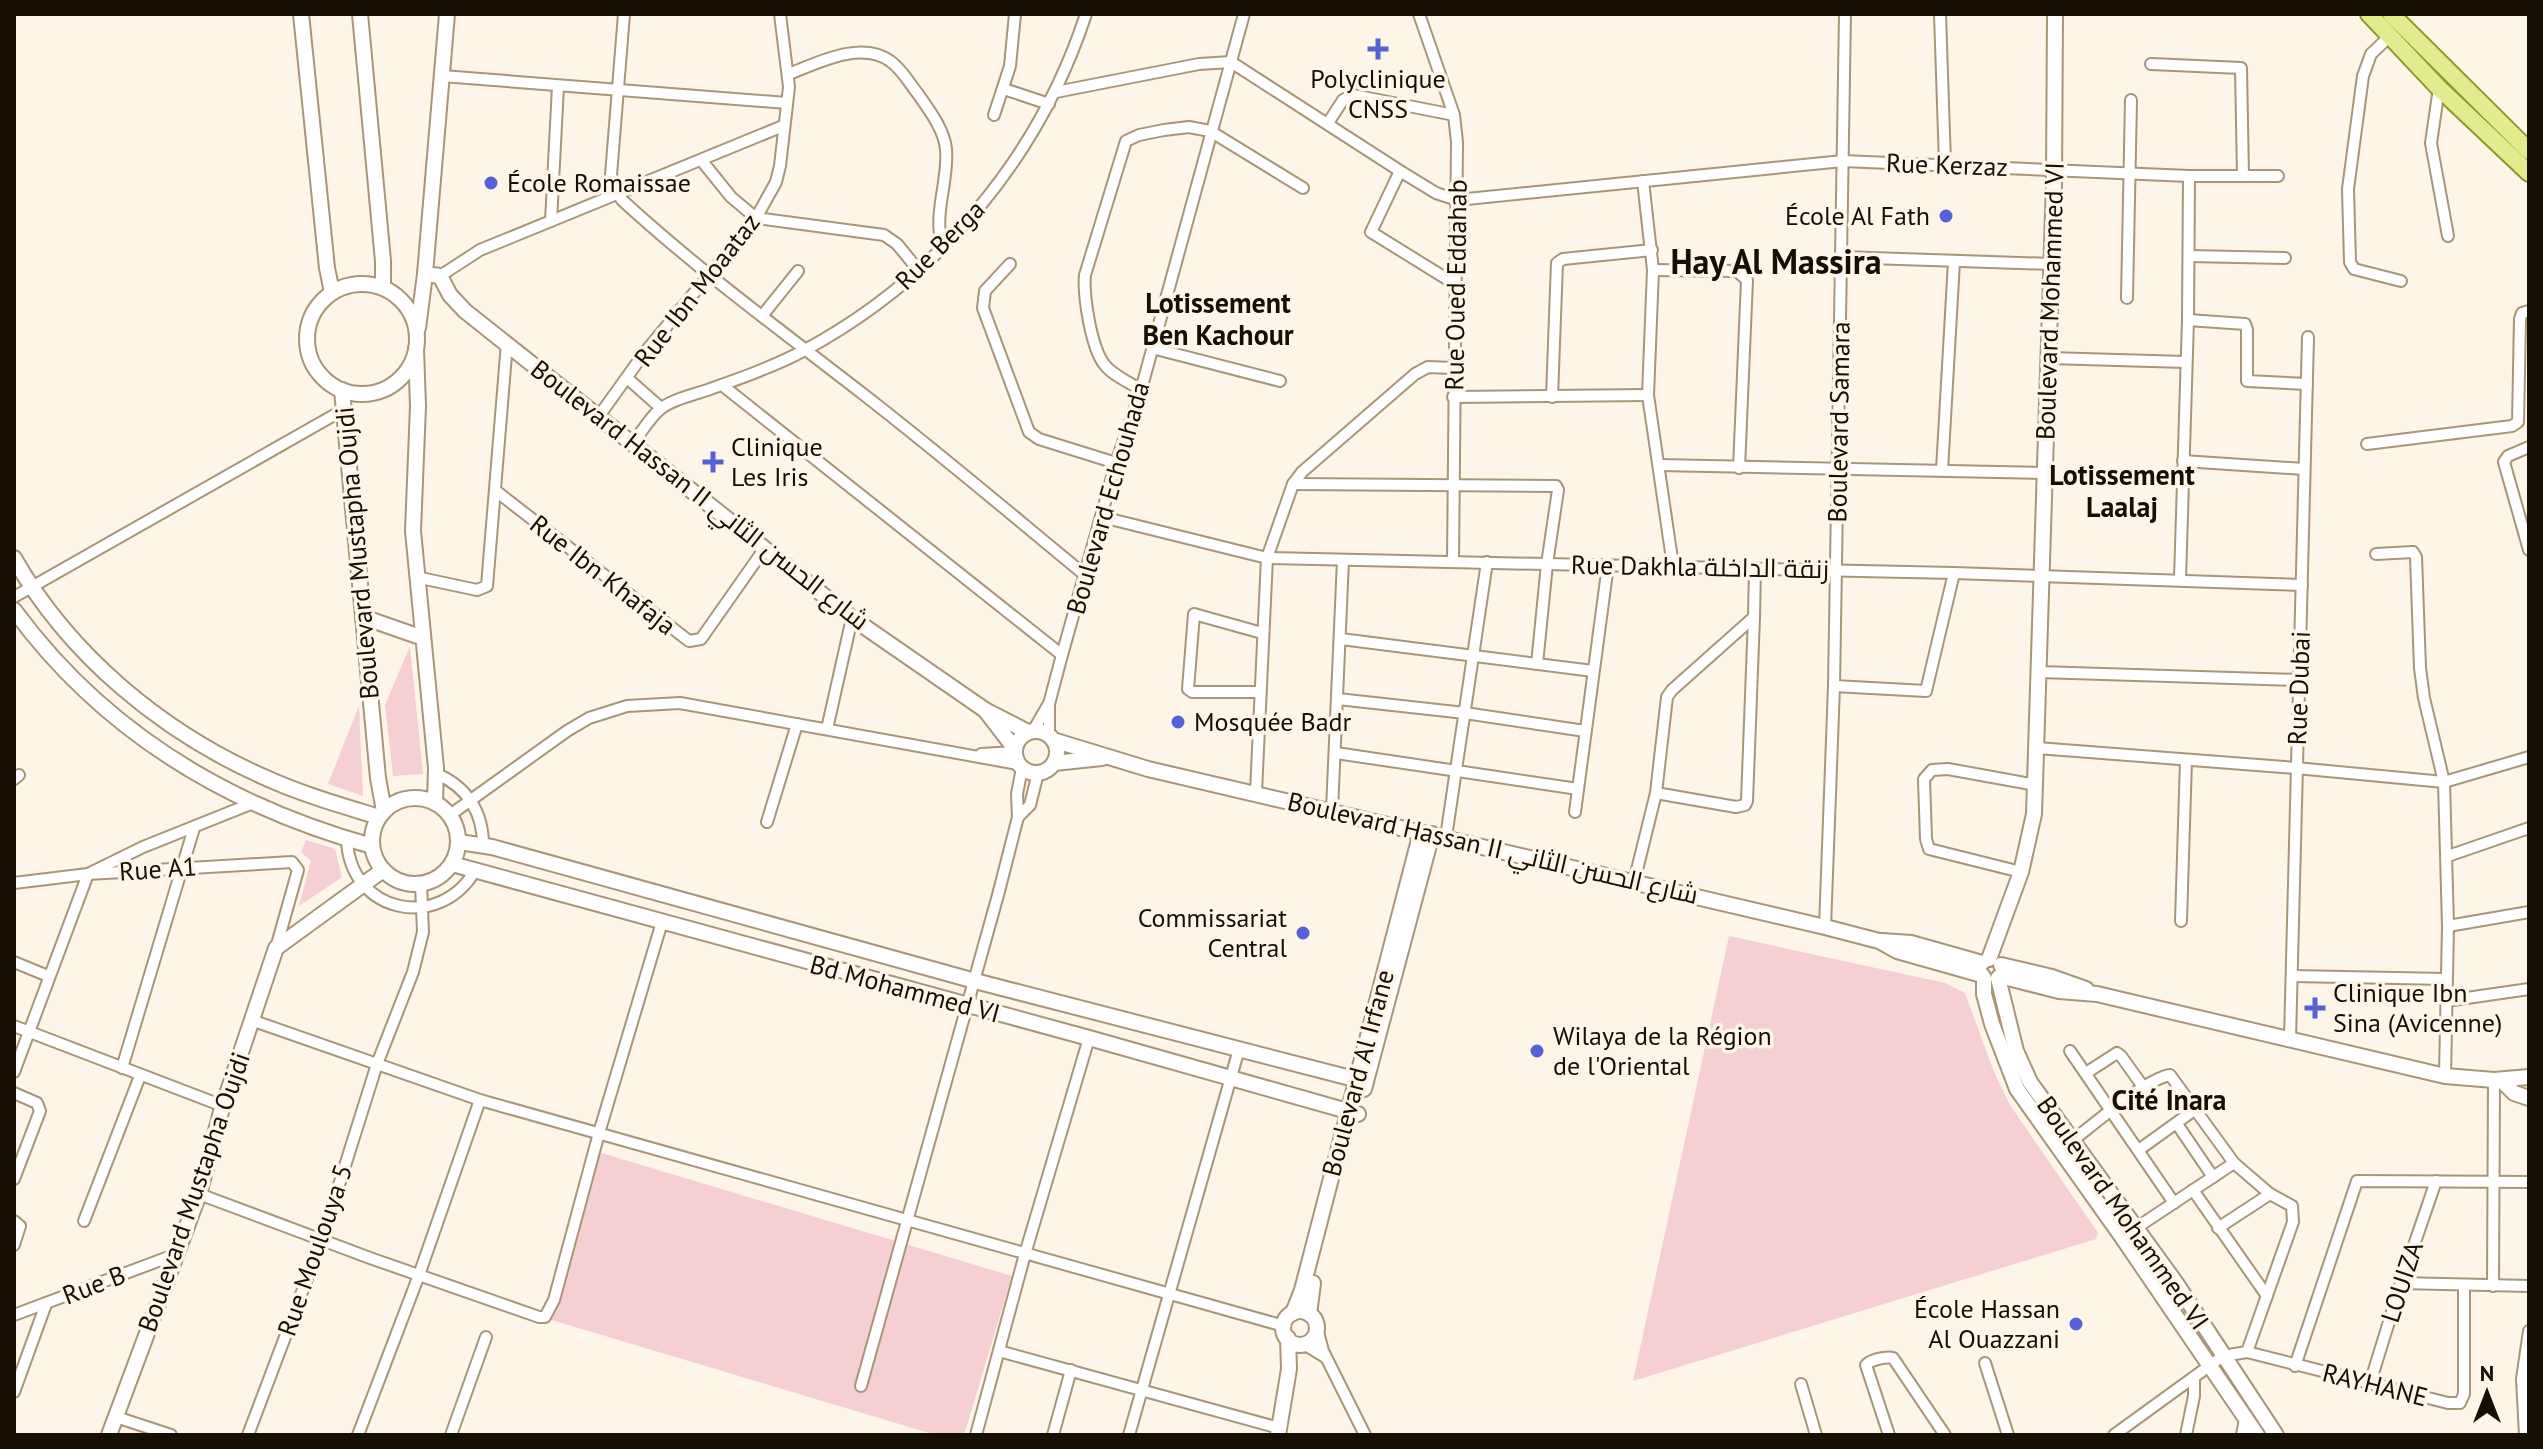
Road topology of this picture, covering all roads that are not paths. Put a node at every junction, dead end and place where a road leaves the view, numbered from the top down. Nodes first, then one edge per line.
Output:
1 (301, 14) edge
2 (360, 14) edge
3 (447, 14) edge
4 (624, 14) edge
5 (780, 14) edge
6 (1015, 14) edge
7 (1086, 14) edge
8 (1244, 14) edge
9 (1419, 14) edge
10 (1845, 14) edge
11 (1940, 14) edge
12 (2055, 14) edge
13 (2369, 14) edge
14 (2391, 14) edge
15 (2390, 36) junction
16 (1231, 62) junction
17 (2151, 64) dead end
18 (789, 74) junction
19 (442, 76) junction
20 (558, 86) junction
21 (2439, 88) junction
22 (1004, 89) junction
23 (619, 90) junction
24 (1056, 92) junction
25 (2131, 100) dead end
26 (787, 103) junction
27 (1049, 104) junction
28 (994, 115) dead end
29 (1454, 115) junction
30 (1328, 123) junction
31 (783, 126) junction
32 (1210, 131) junction
33 (2529, 151) edge
34 (702, 161) junction
35 (1843, 161) junction
36 (1945, 164) junction
37 (2054, 168) junction
38 (1400, 171) junction
39 (2129, 172) junction
40 (2529, 173) edge
41 (2189, 176) junction
42 (2243, 176) junction
43 (2278, 176) dead end
44 (1643, 181) junction
45 (1303, 188) dead end
46 (618, 194) junction
47 (1457, 200) junction
48 (756, 218) junction
49 (551, 221) junction
50 (2448, 236) dead end
51 (943, 247) junction
52 (1652, 250) junction
53 (2189, 256) junction
54 (1841, 257) junction
55 (2285, 258) dead end
56 (1954, 262) junction
57 (1010, 264) dead end
58 (2051, 264) junction
59 (1653, 270) junction
60 (798, 271) dead end
61 (920, 272) junction
62 (433, 275) junction
63 (710, 275) junction
64 (2401, 281) dead end
65 (1455, 284) junction
66 (383, 288) junction
67 (332, 292) junction
68 (2127, 298) dead end
69 (2529, 311) edge
70 (762, 316) junction
71 (2188, 320) junction
72 (417, 332) junction
73 (2308, 337) dead end
74 (507, 343) junction
75 (1152, 348) junction
76 (416, 349) junction
77 (804, 350) junction
78 (2049, 358) junction
79 (2186, 362) junction
80 (1453, 368) junction
81 (627, 378) junction
82 (1280, 381) dead end
83 (2307, 384) junction
84 (722, 385) junction
85 (342, 390) junction
86 (1141, 390) junction
87 (1648, 395) junction
88 (1453, 397) junction
89 (1552, 397) junction
90 (661, 408) junction
91 (343, 410) junction
92 (599, 416) junction
93 (633, 443) junction
94 (2367, 444) dead end
95 (2529, 447) edge
96 (2183, 461) junction
97 (1116, 463) junction
98 (1660, 465) junction
99 (1739, 468) junction
100 (1838, 468) junction
101 (2304, 469) junction
102 (1942, 470) junction
103 (2045, 473) junction
104 (1293, 484) junction
105 (1453, 484) junction
106 (496, 491) junction
107 (1102, 517) junction
108 (765, 548) junction
109 (2529, 550) edge
110 (2376, 554) dead end
111 (14, 558) edge
112 (1267, 558) junction
113 (1343, 560) junction
114 (1453, 562) junction
115 (1487, 562) junction
116 (1547, 564) junction
117 (1608, 565) junction
118 (1673, 566) junction
119 (1755, 568) junction
120 (1836, 570) junction
121 (1954, 573) junction
122 (1085, 575) junction
123 (2041, 576) junction
124 (416, 577) junction
125 (2180, 579) junction
126 (2302, 585) junction
127 (30, 587) junction
128 (14, 597) edge
129 (14, 610) edge
130 (363, 617) junction
131 (1754, 617) junction
132 (852, 618) junction
133 (1262, 633) junction
134 (423, 638) junction
135 (1341, 639) junction
136 (1062, 655) junction
137 (1473, 656) junction
138 (1537, 664) junction
139 (1593, 671) junction
140 (2039, 672) junction
141 (2299, 680) junction
142 (1834, 686) junction
143 (126, 690) junction
144 (1260, 692) junction
145 (1338, 699) junction
146 (1049, 704) junction
147 (985, 710) junction
148 (107, 712) junction
149 (1465, 713) junction
150 (797, 724) junction
151 (827, 729) junction
152 (1585, 731) junction
153 (1031, 732) junction
154 (1051, 738) junction
155 (2037, 748) junction
156 (1336, 753) junction
157 (1107, 757) junction
158 (2529, 757) edge
159 (1017, 758) junction
160 (2186, 760) junction
161 (1054, 763) junction
162 (2296, 768) junction
163 (1456, 771) junction
164 (1038, 773) junction
165 (437, 774) junction
166 (2444, 782) junction
167 (2036, 785) junction
168 (1578, 789) junction
169 (1256, 792) junction
170 (1656, 793) junction
171 (470, 799) junction
172 (253, 803) junction
173 (435, 803) junction
174 (1332, 810) junction
175 (1575, 812) dead end
176 (382, 814) junction
177 (450, 815) junction
178 (1018, 817) junction
179 (767, 822) dead end
180 (194, 828) junction
181 (2529, 828) edge
182 (1433, 834) junction
183 (347, 839) junction
184 (459, 842) junction
185 (483, 845) junction
186 (372, 846) junction
187 (2448, 856) junction
188 (452, 864) junction
189 (183, 867) junction
190 (476, 869) junction
191 (298, 870) joint
192 (383, 870) junction
193 (2021, 872) junction
194 (88, 874) junction
195 (1634, 882) junction
196 (14, 883) edge
197 (362, 883) junction
198 (421, 884) junction
199 (422, 907) junction
200 (2529, 912) edge
201 (2181, 921) dead end
202 (662, 922) junction
203 (2448, 926) junction
204 (1825, 927) junction
205 (276, 948) junction
206 (14, 962) edge
207 (1992, 969) junction
208 (48, 976) junction
209 (2292, 976) junction
210 (2446, 979) junction
211 (975, 981) junction
212 (2529, 989) edge
213 (2446, 1001) junction
214 (968, 1006) junction
215 (254, 1021) junction
216 (14, 1026) edge
217 (29, 1031) junction
218 (1089, 1038) junction
219 (2290, 1039) junction
220 (1239, 1049) junction
221 (2070, 1051) dead end
222 (377, 1064) junction
223 (122, 1068) junction
224 (14, 1072) edge
225 (2086, 1073) junction
226 (140, 1076) junction
227 (2445, 1076) junction
228 (2529, 1077) edge
229 (1231, 1078) junction
230 (2498, 1080) junction
231 (1362, 1081) junction
232 (2144, 1088) junction
233 (14, 1093) edge
234 (2529, 1098) edge
235 (480, 1100) junction
236 (223, 1106) junction
237 (2197, 1108) junction
238 (2112, 1111) junction
239 (1353, 1112) junction
240 (2177, 1124) junction
241 (599, 1133) junction
242 (2072, 1141) junction
243 (2140, 1149) junction
244 (2234, 1163) junction
245 (2213, 1177) junction
246 (14, 1179) edge
247 (2436, 1181) junction
248 (2495, 1181) junction
249 (2529, 1182) edge
250 (2193, 1190) junction
251 (199, 1194) junction
252 (2270, 1194) junction
253 (2174, 1203) junction
254 (908, 1220) junction
255 (14, 1221) edge
256 (84, 1221) dead end
257 (2137, 1227) junction
258 (2218, 1228) junction
259 (2122, 1237) junction
260 (322, 1239) junction
261 (14, 1245) edge
262 (1025, 1254) junction
263 (174, 1255) junction
264 (419, 1275) junction
265 (2401, 1283) junction
266 (2464, 1285) junction
267 (2493, 1286) junction
268 (2529, 1286) edge
269 (1168, 1295) junction
270 (2267, 1296) junction
271 (46, 1304) junction
272 (1293, 1313) junction
273 (1309, 1314) junction
274 (14, 1315) edge
275 (1317, 1328) junction
276 (2529, 1331) edge
277 (486, 1337) dead end
278 (1294, 1338) junction
279 (999, 1351) junction
280 (2247, 1352) junction
281 (2223, 1356) junction
282 (1327, 1358) junction
283 (1985, 1363) dead end
284 (2209, 1366) junction
285 (2295, 1366) junction
286 (1071, 1370) junction
287 (2194, 1378) junction
288 (2370, 1383) junction
289 (1801, 1384) dead end
290 (861, 1386) dead end
291 (1142, 1389) junction
292 (14, 1392) edge
293 (116, 1417) junction
294 (2245, 1419) junction
295 (1279, 1432) edge
296 (2522, 1434) edge
297 (109, 1435) edge
298 (171, 1435) edge
299 (248, 1435) edge
300 (358, 1435) edge
301 (451, 1435) edge
302 (976, 1435) edge
303 (1053, 1435) edge
304 (1129, 1435) edge
305 (1365, 1435) edge
306 (1816, 1435) edge
307 (1889, 1435) edge
308 (1945, 1435) edge
309 (2008, 1435) edge
310 (2114, 1435) edge
311 (2186, 1435) edge
312 (2242, 1435) edge
313 (2257, 1435) edge
314 (2276, 1435) edge

1 - 67 main road
2 - 66 main road
3 - 19 main road
4 - 23 street
5 - 18 street, Rue Ibn Moaataz
6 - 22 street
7 - 24 street, Rue Berga
8 - 16 street, Boulevard Echouhada
9 - 29 street, Rue Oued Eddahab
10 - 35 street, Boulevard Samara
11 - 36 street
12 - 37 main road, Boulevard Mohammed VI
13 - 15 main road
14 - 33 main road
15 - 21 main road
15 - 64 street
16 - 24 street
16 - 30 street
16 - 32 street, Boulevard Echouhada
17 - 42 street
18 - 26 street, Rue Ibn Moaataz
18 - 51 street
19 - 20 street
19 - 62 main road
20 - 23 street
20 - 49 street
21 - 40 main road
21 - 50 street
22 - 27 street
22 - 28 street
23 - 26 street
23 - 46 street
24 - 27 street, Rue Berga
25 - 39 street
26 - 31 street, Rue Ibn Moaataz
27 - 51 street, Rue Berga
29 - 30 street
29 - 47 street, Rue Oued Eddahab
30 - 38 street
31 - 34 street
31 - 48 street, Rue Ibn Moaataz
32 - 45 street
32 - 75 street, Boulevard Echouhada
32 - 86 street
34 - 46 street
34 - 48 street
35 - 36 street, Rue Kerzaz
35 - 44 street, Rue Kerzaz
35 - 54 street, Boulevard Samara
36 - 37 street, Rue Kerzaz
37 - 39 street, Rue Kerzaz
37 - 58 main road, Boulevard Mohammed VI
38 - 47 street
38 - 65 street
39 - 41 street, Rue Kerzaz
39 - 68 street
41 - 42 street, Rue Kerzaz
41 - 53 street
42 - 43 street, Rue Kerzaz
44 - 47 street, Rue Kerzaz
44 - 52 street
46 - 49 street
46 - 63 street
47 - 65 street, Rue Oued Eddahab
48 - 61 street
48 - 63 street, Rue Ibn Moaataz
49 - 62 street
51 - 61 street, Rue Berga
52 - 59 street
52 - 89 street
53 - 55 street
53 - 71 street
54 - 56 street
54 - 100 street, Boulevard Samara
56 - 58 street
56 - 102 street
57 - 97 street
58 - 78 main road, Boulevard Mohammed VI
59 - 87 street
59 - 99 street
60 - 70 street
61 - 77 street, Rue Berga
62 - 72 main road
62 - 74 main road, Boulevard Hassan II شارع الحسن الثاني
63 - 70 street
63 - 81 street, Rue Ibn Moaataz
65 - 80 street, Rue Oued Eddahab
66 - 67 main road
66 - 72 main road
67 - 85 main road
69 - 94 street
70 - 77 street
71 - 79 street
71 - 83 street
72 - 76 main road
73 - 83 street, Rue Dubai
74 - 92 main road, Boulevard Hassan II شارع الحسن الثاني
74 - 106 street, Rue Ibn Khafaja
75 - 82 street
75 - 86 street, Boulevard Echouhada
76 - 85 main road
76 - 124 main road
77 - 84 street, Rue Berga
77 - 122 street
78 - 79 street
78 - 103 main road, Boulevard Mohammed VI
79 - 96 street
80 - 88 street, Rue Oued Eddahab
80 - 104 street
81 - 90 street
81 - 92 street, Rue Ibn Moaataz
83 - 101 street, Rue Dubai
84 - 90 street, Rue Berga
84 - 136 street
85 - 91 main road, Boulevard Mustapha Oujdi
86 - 97 street, Boulevard Echouhada
87 - 89 street
87 - 98 street
88 - 89 street
88 - 105 street, Rue Oued Eddahab
90 - 93 street
91 - 127 street
91 - 130 main road, Boulevard Mustapha Oujdi
92 - 93 main road, Boulevard Hassan II شارع الحسن الثاني
93 - 108 main road, Boulevard Hassan II شارع الحسن الثاني
95 - 109 street
96 - 101 street
96 - 125 street
97 - 107 street, Boulevard Echouhada
98 - 99 street
98 - 118 street
99 - 100 street
100 - 102 street
100 - 120 street, Boulevard Samara
101 - 126 street, Rue Dubai
102 - 103 street
103 - 123 main road, Boulevard Mohammed VI
104 - 105 street
104 - 112 street
105 - 114 street, Rue Oued Eddahab
105 - 116 street
106 - 108 street, Rue Ibn Khafaja
106 - 124 street, Rue Ibn Khafaja
107 - 112 street, Rue Dakhla زنقة الداخلة
107 - 122 street, Boulevard Echouhada
108 - 132 main road, Boulevard Hassan II شارع الحسن الثاني
110 - 166 street
111 - 127 main road
112 - 113 street, Rue Dakhla زنقة الداخلة
112 - 133 street
113 - 114 street, Rue Dakhla زنقة الداخلة
113 - 135 street
114 - 115 street, Rue Dakhla زنقة الداخلة
115 - 116 street, Rue Dakhla زنقة الداخلة
115 - 137 street
116 - 117 street, Rue Dakhla زنقة الداخلة
116 - 138 street
117 - 118 street, Rue Dakhla زنقة الداخلة
117 - 139 street
118 - 119 street, Rue Dakhla زنقة الداخلة
119 - 120 street, Rue Dakhla زنقة الداخلة
119 - 131 street
120 - 121 street, Rue Dakhla زنقة الداخلة
120 - 142 street, Boulevard Samara
121 - 123 street, Rue Dakhla زنقة الداخلة
121 - 142 street
122 - 136 street, Boulevard Echouhada
123 - 125 street, Rue Dakhla زنقة الداخلة
123 - 140 main road, Boulevard Mohammed VI
124 - 134 main road
125 - 126 street, Rue Dakhla زنقة الداخلة
126 - 141 street, Rue Dubai
127 - 128 street
127 - 143 main road
129 - 148 main road
130 - 134 main road
130 - 176 main road, Boulevard Mustapha Oujdi
131 - 170 street
131 - 170 street
132 - 147 main road, Boulevard Hassan II شارع الحسن الثاني
132 - 151 street
133 - 144 street
133 - 144 street
134 - 165 main road
135 - 137 street
135 - 145 street
136 - 146 street, Boulevard Echouhada
137 - 138 street
137 - 149 street
138 - 139 street
139 - 152 street
140 - 141 street
140 - 155 main road, Boulevard Mohammed VI
141 - 162 street, Rue Dubai
142 - 204 street, Boulevard Samara
143 - 148 main road
143 - 176 main road
144 - 169 street
145 - 149 street
145 - 156 street
146 - 153 street, Boulevard Echouhada
146 - 154 street, Boulevard Echouhada
147 - 153 main road, Boulevard Hassan II شارع الحسن الثاني
147 - 159 main road, Boulevard Hassan II شارع الحسن الثاني
148 - 172 main road
149 - 152 street
149 - 163 street
150 - 151 street
150 - 171 street
150 - 179 street
151 - 159 street
152 - 168 street
153 - 154 main road
153 - 159 main road
154 - 157 main road, Boulevard Hassan II شارع الحسن الثاني
154 - 161 main road
155 - 160 street
155 - 167 main road, Boulevard Mohammed VI
156 - 163 street
156 - 174 street
157 - 161 main road, Boulevard Hassan II شارع الحسن الثاني
157 - 169 main road, Boulevard Hassan II شارع الحسن الثاني
158 - 166 street
159 - 164 main road
159 - 178 street
160 - 162 street
160 - 201 street
161 - 164 main road
162 - 166 street
162 - 209 street, Rue Dubai
163 - 168 street
163 - 182 street
164 - 178 street
165 - 171 street
165 - 173 main road
166 - 187 street
167 - 193 main road, Boulevard Mohammed VI
167 - 193 street
168 - 175 street
169 - 174 main road, Boulevard Hassan II شارع الحسن الثاني
170 - 195 street
171 - 177 street
171 - 185 street
172 - 180 street
172 - 183 main road
173 - 176 main road
173 - 177 main road
174 - 182 main road, Boulevard Hassan II شارع الحسن الثاني
176 - 186 main road
177 - 184 main road
178 - 211 street
180 - 189 street
180 - 194 street
181 - 187 street
182 - 195 main road, Boulevard Hassan II شارع الحسن الثاني
182 - 231 main road, Boulevard Al Irfane
183 - 186 main road
183 - 197 street
184 - 185 main road, Bd Mohammed VI
184 - 188 main road
185 - 211 main road, Bd Mohammed VI
186 - 192 main road
187 - 203 street
188 - 190 main road, Bd Mohammed VI
188 - 198 main road
189 - 191 street, Rue A1
189 - 194 street, Rue A1
189 - 223 street
190 - 199 street
190 - 202 main road, Bd Mohammed VI
191 - 205 street, Boulevard Mustapha Oujdi
192 - 197 main road
192 - 198 main road
193 - 207 main road, Boulevard Mohammed VI
194 - 196 street, Rue A1
194 - 208 street
195 - 204 main road, Boulevard Hassan II شارع الحسن الثاني
197 - 199 street
197 - 205 main road
198 - 199 street, Rue Moulouya 5
199 - 222 street, Rue Moulouya 5
200 - 203 street
202 - 214 main road, Bd Mohammed VI
202 - 241 street
203 - 210 street
204 - 207 main road, Boulevard Hassan II شارع الحسن الثاني
205 - 215 main road, Boulevard Mustapha Oujdi
206 - 208 street
207 - 219 main road, Boulevard Hassan II شارع الحسن الثاني
207 - 242 main road, Boulevard Mohammed VI
207 - 259 main road, Boulevard Mohammed VI
208 - 217 street
209 - 210 street
209 - 219 street, Rue Dubai
210 - 213 street
211 - 214 street
211 - 220 main road, Bd Mohammed VI
212 - 213 street
213 - 227 street
214 - 218 main road, Bd Mohammed VI
214 - 254 street
215 - 222 street
215 - 236 main road, Boulevard Mustapha Oujdi
216 - 217 street
217 - 223 street
217 - 224 street
218 - 229 main road, Bd Mohammed VI
218 - 262 street
219 - 227 main road, Boulevard Hassan II شارع الحسن الثاني
220 - 229 street
220 - 231 main road, Bd Mohammed VI
221 - 225 street
222 - 235 street
222 - 260 street, Rue Moulouya 5
223 - 226 street
225 - 232 street
225 - 238 street
226 - 236 street
226 - 256 street
227 - 230 main road, Boulevard Hassan II شارع الحسن الثاني
228 - 230 main road, Boulevard Hassan II شارع الحسن الثاني
229 - 239 main road, Bd Mohammed VI
229 - 269 street
230 - 234 main road
230 - 248 street
231 - 239 main road, Boulevard Al Irfane
232 - 237 street
232 - 238 street
233 - 246 street
235 - 241 street
235 - 264 street
236 - 251 main road, Boulevard Mustapha Oujdi
237 - 240 street
237 - 244 street
238 - 242 street
238 - 243 street
239 - 272 main road, Boulevard Al Irfane
239 - 273 main road, Boulevard Al Irfane
240 - 243 street
240 - 245 street
241 - 254 street
241 - 264 street
242 - 257 main road, Boulevard Mohammed VI
243 - 253 street
244 - 245 street
244 - 252 street
245 - 250 street
247 - 248 street
247 - 265 street, LOUIZA
247 - 285 street
248 - 249 street
248 - 267 street
250 - 253 street
250 - 258 street
251 - 260 street
251 - 263 main road, Boulevard Mustapha Oujdi
252 - 258 street
252 - 270 street
253 - 257 street
254 - 262 street
254 - 290 street
255 - 261 street
257 - 259 street
257 - 281 main road, Boulevard Mohammed VI
258 - 270 street
259 - 284 main road, Boulevard Mohammed VI
260 - 264 street
260 - 299 street, Rue Moulouya 5
262 - 269 street
262 - 279 street
263 - 271 street, Rue B
263 - 293 main road, Boulevard Mustapha Oujdi
264 - 300 street
265 - 266 street
265 - 288 street, LOUIZA
266 - 267 street
266 - 288 street, RAYHANE
267 - 268 street
269 - 278 street
269 - 291 street
270 - 280 street
271 - 274 street, Rue B
271 - 292 street
272 - 273 main road
272 - 278 main road, Boulevard Al Irfane
273 - 275 main road
275 - 278 main road
275 - 282 street
276 - 296 street
277 - 301 street
278 - 282 street
278 - 295 main road
279 - 286 street
279 - 302 street
280 - 281 street, RAYHANE
280 - 285 street, RAYHANE
281 - 284 street
281 - 314 main road, Boulevard Mohammed VI
282 - 305 street
283 - 309 street
284 - 287 street
284 - 294 main road, Boulevard Mohammed VI
285 - 288 street, RAYHANE
286 - 291 street
286 - 303 street
287 - 310 street
287 - 311 street
289 - 306 street
291 - 295 street
291 - 304 street
293 - 297 main road, Boulevard Mustapha Oujdi
293 - 298 street
294 - 312 street
294 - 313 main road, Boulevard Mohammed VI
307 - 308 street

